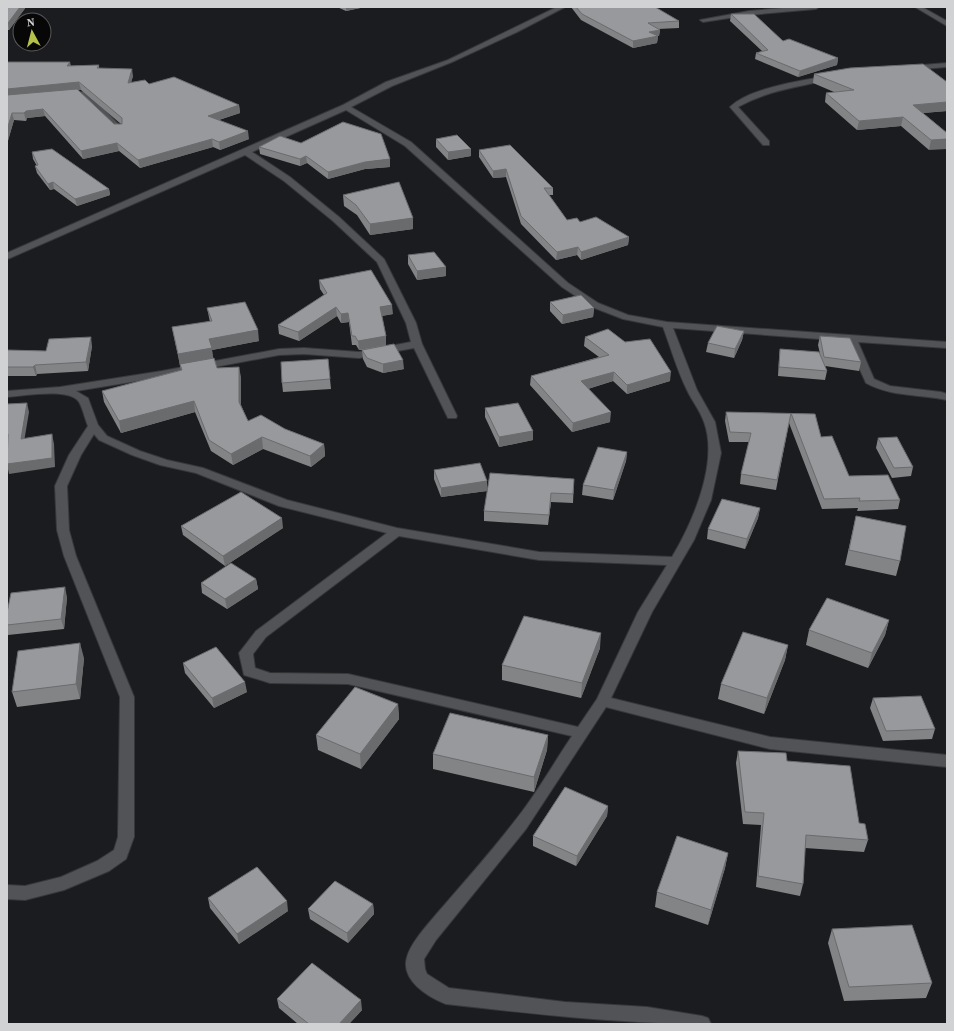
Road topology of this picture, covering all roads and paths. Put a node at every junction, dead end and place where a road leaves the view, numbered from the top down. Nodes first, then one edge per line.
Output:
1 (562, 7) edge
2 (816, 7) edge
3 (918, 7) edge
4 (703, 20) dead end
5 (947, 24) edge
6 (947, 65) edge
7 (900, 69) edge
8 (834, 78) edge
9 (60, 94) edge
10 (346, 107) junction
11 (119, 129) edge
12 (766, 143) dead end
13 (246, 152) junction
14 (7, 256) edge
15 (667, 324) junction
16 (851, 338) junction
17 (417, 344) junction
18 (947, 345) edge
19 (60, 390) junction
20 (7, 394) edge
21 (947, 397) edge
22 (452, 416) dead end
23 (92, 426) junction
24 (397, 532) junction
25 (675, 561) junction
26 (603, 701) junction
27 (582, 733) junction
28 (947, 761) edge
29 (7, 892) edge
30 (702, 1024) edge

1 - 10 street
2 - 4 street
3 - 5 street
6 - 7 street
8 - 12 street
9 - 11 street
10 - 13 street
10 - 15 street
13 - 14 street
13 - 17 street
15 - 16 street
15 - 25 street
16 - 18 street
16 - 21 street
17 - 19 street
17 - 22 street
19 - 20 street
19 - 23 street
23 - 24 street
23 - 29 street
24 - 25 street
24 - 27 street
25 - 26 street
26 - 27 street
26 - 28 street
27 - 30 street

